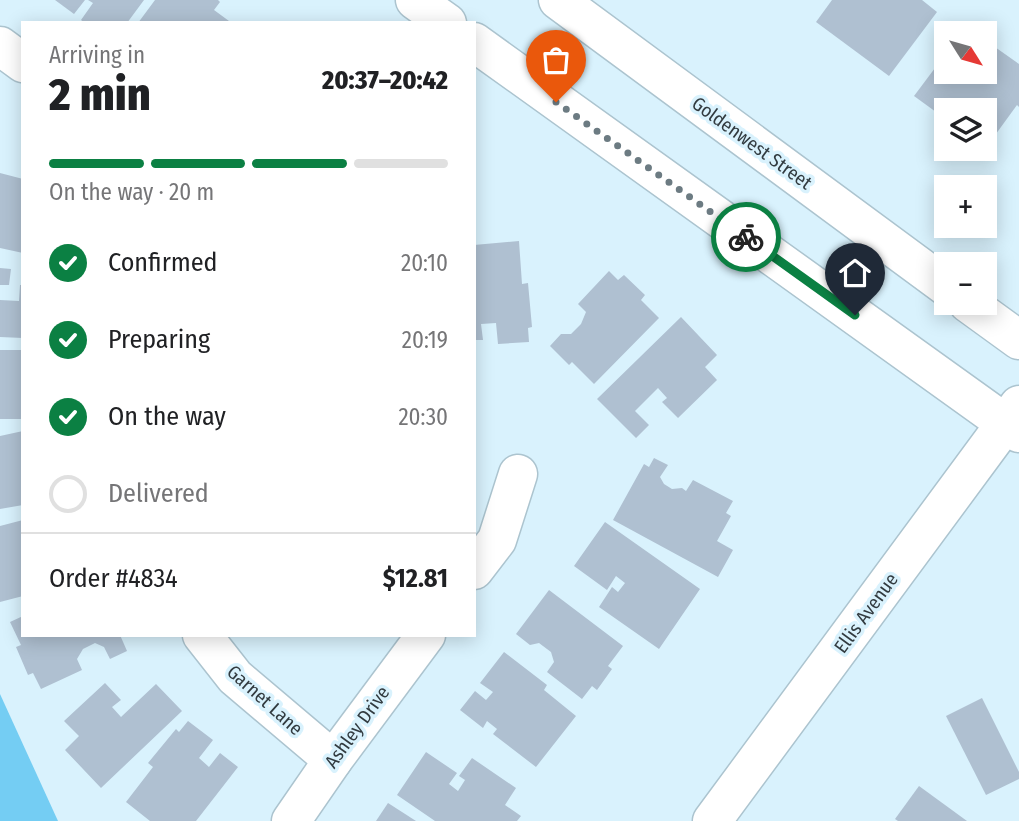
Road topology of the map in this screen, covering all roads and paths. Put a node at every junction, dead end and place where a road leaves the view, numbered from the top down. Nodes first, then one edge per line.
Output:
1 (415, 0) edge
2 (558, 0) edge
3 (444, 21) edge
4 (476, 44) edge
5 (0, 46) edge
6 (21, 62) edge
7 (934, 277) edge
8 (985, 315) edge
9 (1019, 340) edge
10 (1015, 420) edge
11 (518, 474) dead end
12 (476, 567) edge
13 (204, 637) edge
14 (424, 637) edge
15 (332, 760) junction
16 (291, 821) edge
17 (712, 821) edge

1 - 3 main road
2 - 7 main road, Goldenwest Street
4 - 10 main road
5 - 6 main road
8 - 9 main road
10 - 17 main road, Ellis Avenue
11 - 12 main road
13 - 15 main road, Garnet Lane
14 - 15 main road, Ashley Drive
15 - 16 main road, Ashley Drive

